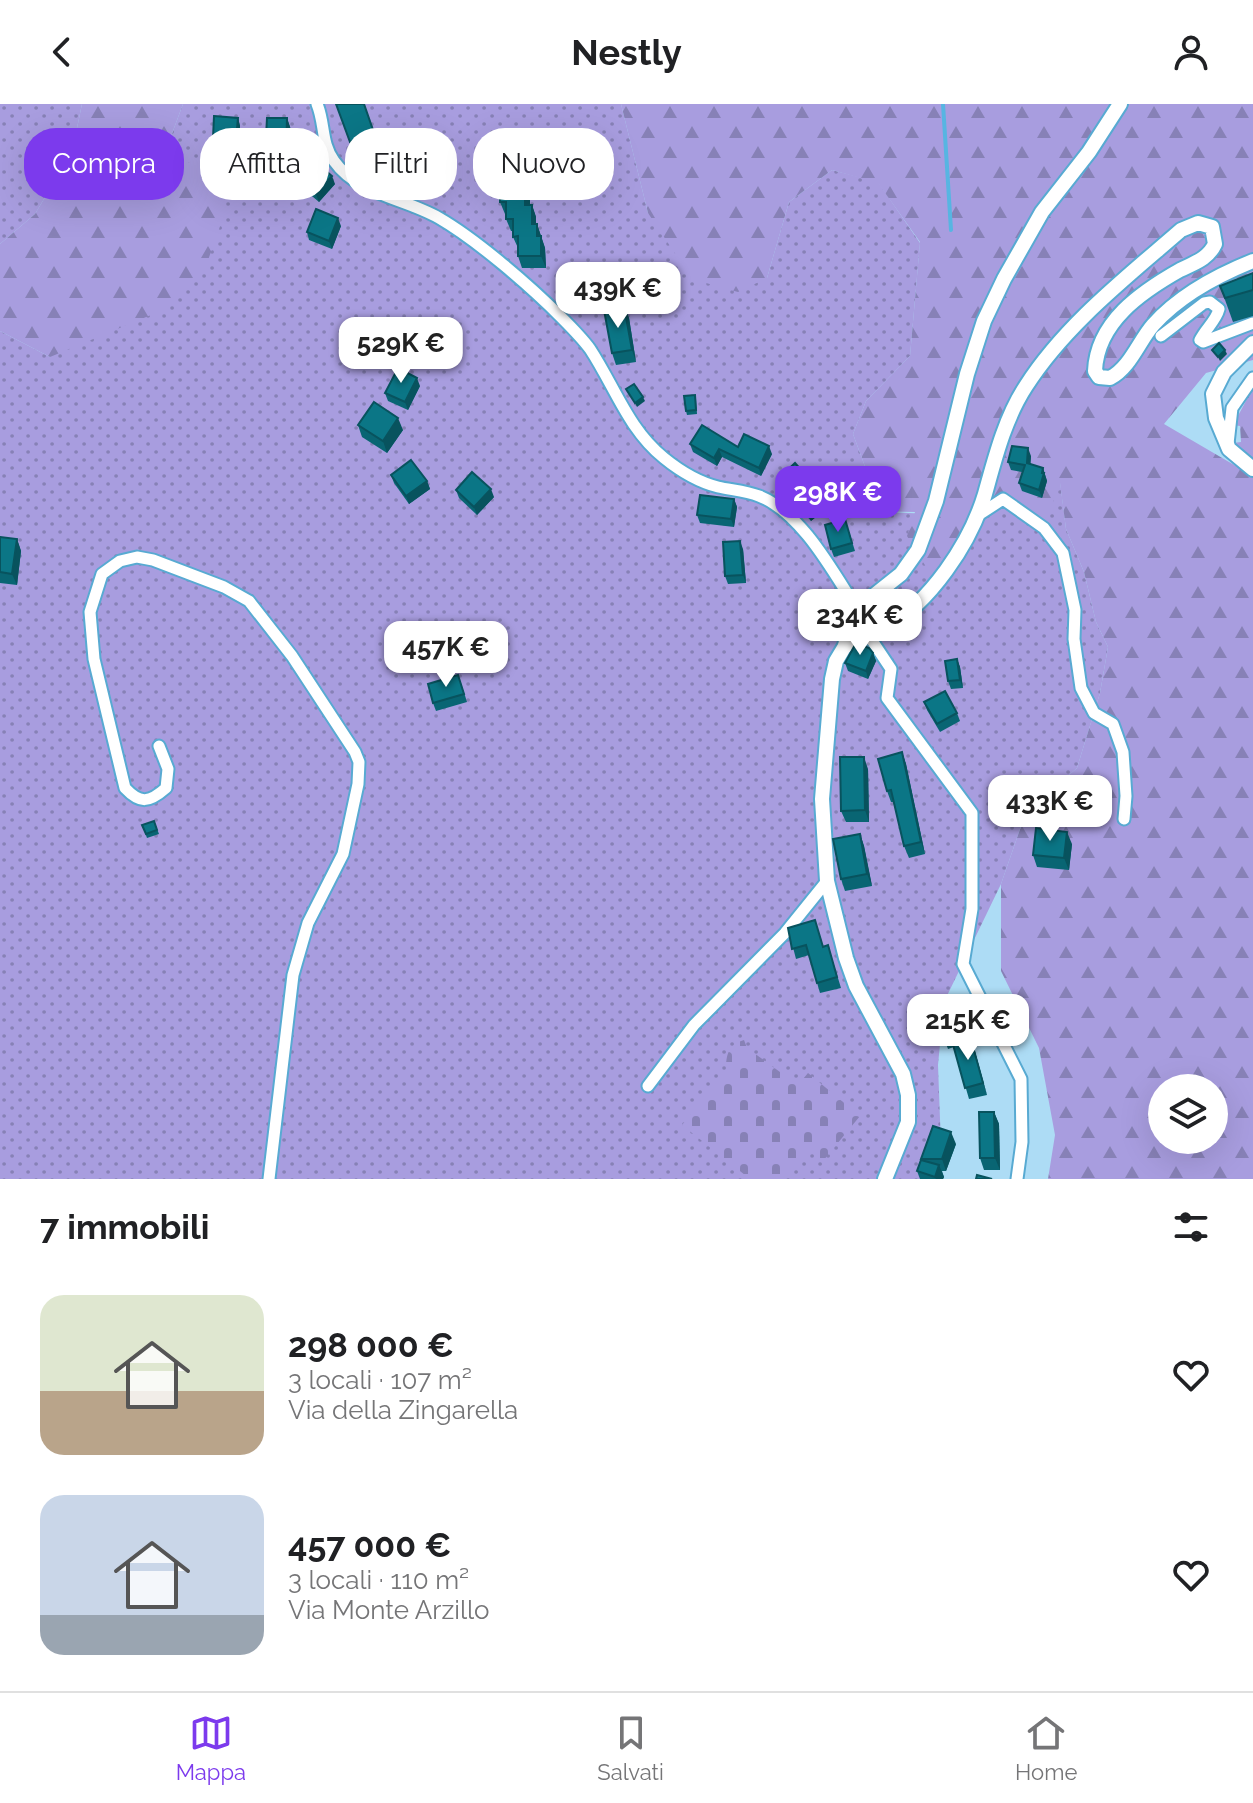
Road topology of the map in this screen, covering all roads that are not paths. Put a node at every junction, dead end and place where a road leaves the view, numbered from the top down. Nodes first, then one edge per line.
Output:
1 (317, 104) edge
2 (1120, 104) edge
3 (1253, 261) edge
4 (1253, 323) edge
5 (1161, 336) dead end
6 (1253, 343) edge
7 (1253, 378) edge
8 (1229, 449) junction
9 (1253, 469) edge
10 (977, 516) junction
11 (857, 609) junction
12 (869, 636) junction
13 (845, 646) junction
14 (159, 746) dead end
15 (1124, 819) dead end
16 (827, 881) junction
17 (648, 1086) dead end
18 (269, 1179) edge
19 (885, 1179) edge
20 (1017, 1179) edge

1 - 11 street
2 - 11 street
3 - 10 street
4 - 5 street
6 - 8 street
7 - 8 street
8 - 9 street
10 - 12 street
10 - 15 street
11 - 13 street
12 - 13 street
12 - 20 street
13 - 16 street
14 - 18 street
16 - 17 street
16 - 19 street

